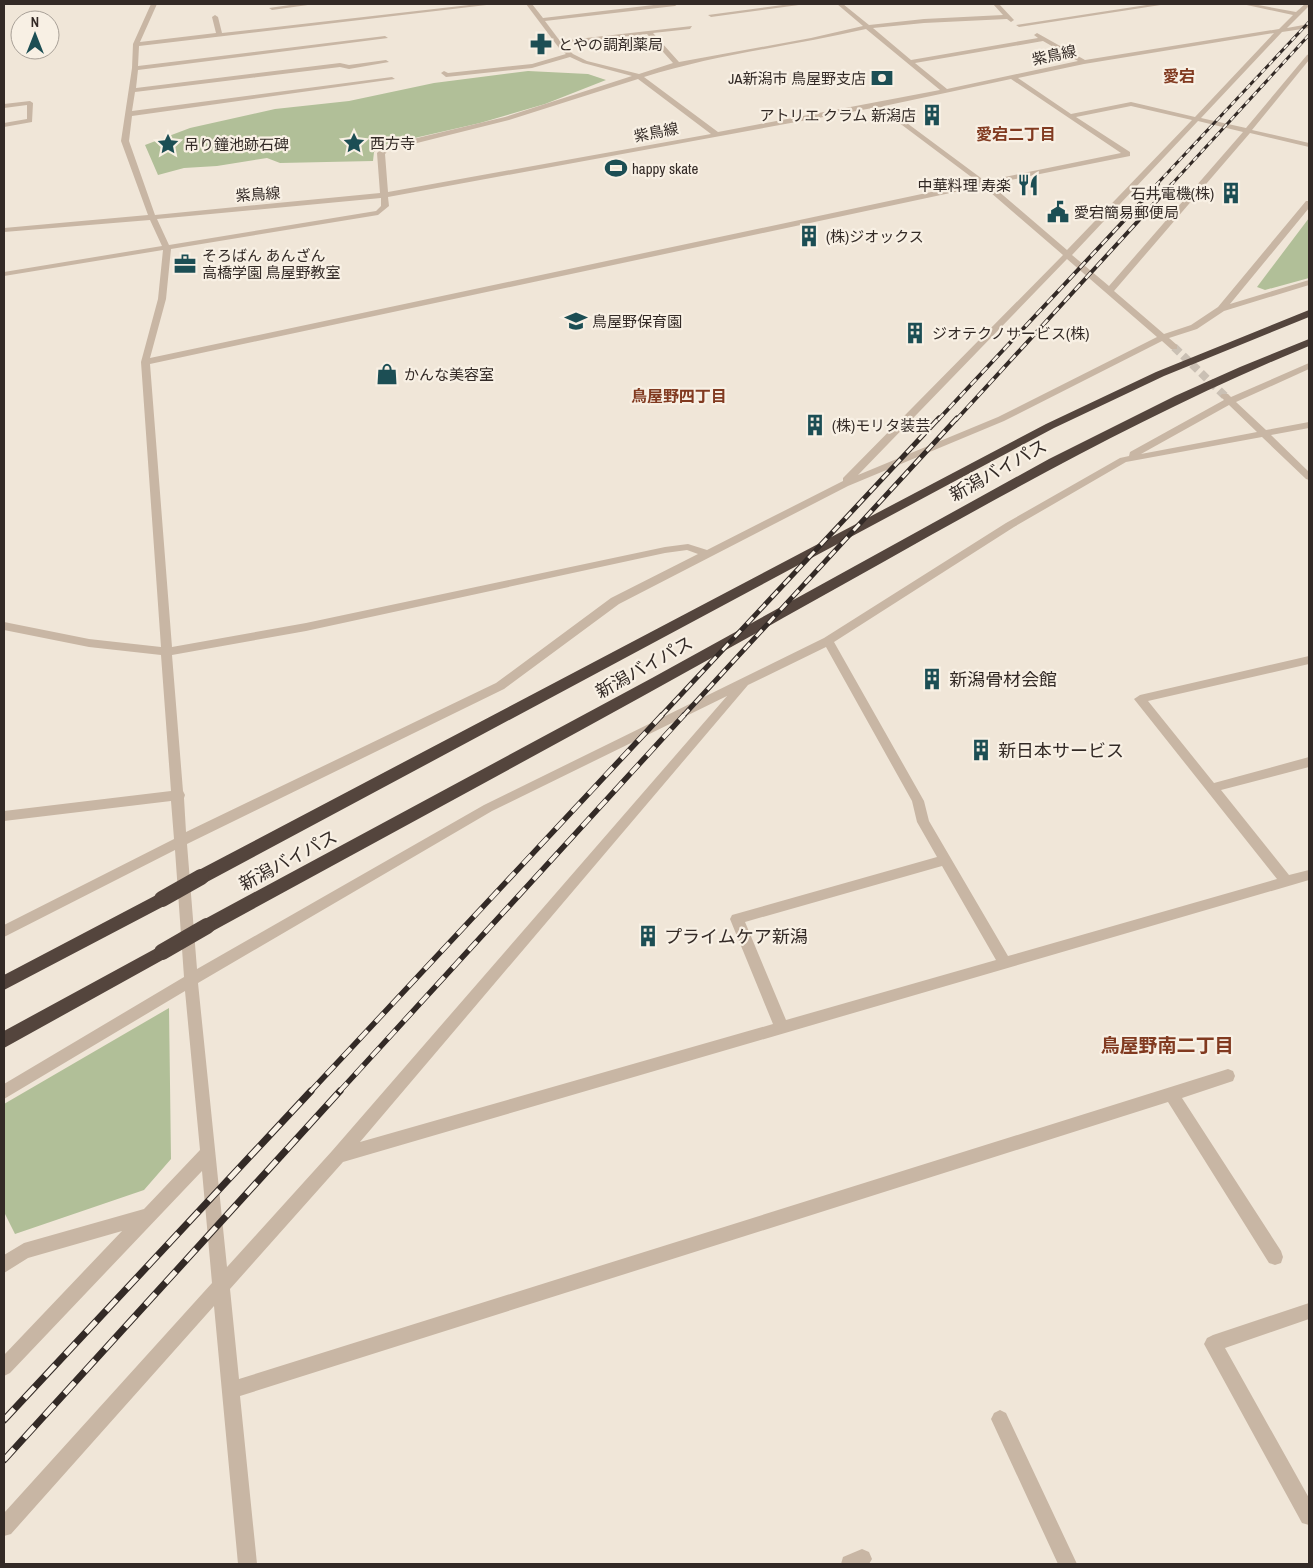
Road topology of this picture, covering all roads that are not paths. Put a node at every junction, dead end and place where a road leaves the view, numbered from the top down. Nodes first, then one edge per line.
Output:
1 (154, 4) edge
2 (312, 4) edge
3 (492, 4) edge
4 (529, 4) edge
5 (675, 4) edge
6 (803, 4) edge
7 (840, 4) edge
8 (996, 4) edge
9 (1164, 4) edge
10 (1245, 4) edge
11 (1308, 4) edge
12 (272, 8) dead end
13 (1297, 14) junction
14 (711, 15) dead end
15 (215, 17) dead end
16 (1006, 17) junction
17 (541, 20) junction
18 (1019, 25) junction
19 (1309, 26) edge
20 (690, 27) dead end
21 (867, 27) junction
22 (1280, 30) junction
23 (649, 32) junction
24 (220, 35) junction
25 (385, 38) dead end
26 (1043, 39) junction
27 (558, 43) junction
28 (136, 44) junction
29 (571, 54) junction
30 (1309, 56) edge
31 (386, 62) dead end
32 (910, 62) junction
33 (1084, 62) junction
34 (677, 64) junction
35 (136, 68) junction
36 (444, 73) dead end
37 (639, 76) junction
38 (1012, 77) junction
39 (392, 79) dead end
40 (132, 90) junction
41 (944, 90) junction
42 (879, 105) junction
43 (4, 106) edge
44 (129, 114) junction
45 (1070, 116) junction
46 (1196, 119) junction
47 (4, 125) edge
48 (1247, 132) junction
49 (716, 134) junction
50 (1309, 145) edge
51 (984, 182) junction
52 (386, 195) junction
53 (1309, 203) edge
54 (152, 216) junction
55 (4, 230) edge
56 (167, 248) junction
57 (1068, 254) junction
58 (4, 274) edge
59 (1309, 282) edge
60 (1110, 290) junction
61 (1221, 309) junction
62 (1309, 313) edge
63 (1164, 337) junction
64 (1309, 342) edge
65 (1174, 347) tunnel mouth
66 (145, 362) junction
67 (1309, 366) edge
68 (1228, 398) junction
69 (1309, 424) edge
70 (1265, 434) junction
71 (1123, 460) junction
72 (1309, 477) edge
73 (844, 484) junction
74 (708, 554) junction
75 (4, 626) edge
76 (828, 641) junction
77 (166, 652) junction
78 (1309, 660) edge
79 (746, 682) junction
80 (1309, 762) edge
81 (1212, 788) junction
82 (178, 795) junction
83 (4, 816) edge
84 (181, 841) junction
85 (945, 860) junction
86 (1309, 875) edge
87 (1287, 882) junction
88 (4, 931) edge
89 (1005, 963) junction
90 (192, 980) junction
91 (4, 983) edge
92 (782, 1028) junction
93 (4, 1040) edge
94 (1228, 1076) dead end
95 (4, 1092) edge
96 (1171, 1094) junction
97 (208, 1152) junction
98 (338, 1156) junction
99 (147, 1216) junction
100 (1275, 1257) dead end
101 (4, 1265) edge
102 (221, 1286) junction
103 (1309, 1311) edge
104 (4, 1367) edge
105 (231, 1390) junction
106 (1000, 1419) dead end
107 (1309, 1516) edge
108 (4, 1527) edge
109 (248, 1564) edge
110 (1068, 1564) edge

1 - 28 street
2 - 12 street
3 - 24 street
4 - 17 street
5 - 17 street
6 - 14 street
7 - 21 street
8 - 16 street
9 - 18 street
10 - 13 street
11 - 13 street
13 - 22 street
15 - 24 street
16 - 18 street
16 - 21 street
17 - 27 street
18 - 26 street
19 - 22 street, 紫鳥線
20 - 23 street
21 - 32 street
21 - 34 street
22 - 33 street, 紫鳥線
22 - 46 street
23 - 27 street
23 - 34 street
24 - 28 street
25 - 35 street
26 - 32 street
26 - 33 street
27 - 29 street
28 - 35 street
29 - 36 street
29 - 37 street
30 - 48 street
31 - 40 street
32 - 41 street
33 - 38 street, 紫鳥線
34 - 37 street
35 - 40 street
37 - 49 street
37 - 52 street
38 - 41 street, 紫鳥線
38 - 45 street
39 - 44 street
40 - 44 street
41 - 42 street, 紫鳥線
42 - 49 street, 紫鳥線
42 - 51 street
43 - 47 street
44 - 54 street
45 - 46 street
45 - 51 street
46 - 48 street
46 - 57 street
48 - 50 street
48 - 60 street
49 - 52 street, 紫鳥線
51 - 57 street
51 - 66 street
52 - 54 street, 紫鳥線
52 - 56 street
53 - 61 street
54 - 55 street, 紫鳥線
54 - 56 street
56 - 58 street
56 - 66 street
57 - 60 street
57 - 73 street
59 - 61 street
60 - 63 street
61 - 63 street
62 - 91 highway, 新潟バイパス, bridge
63 - 65 street
63 - 73 street
64 - 93 highway, 新潟バイパス, bridge
66 - 77 street
67 - 68 street
68 - 70 street
68 - 71 street
69 - 70 street
70 - 71 street
70 - 72 street
71 - 76 street
73 - 74 street
74 - 77 street
74 - 84 street
75 - 77 street
76 - 79 street
76 - 85 street
77 - 82 street
78 - 81 street
79 - 90 street
79 - 98 street
80 - 81 street
81 - 87 street
82 - 83 street
82 - 84 street
84 - 88 street
84 - 90 street
85 - 89 street
85 - 92 street
86 - 87 street
87 - 89 street
89 - 92 street
90 - 95 street
90 - 97 street
92 - 98 street
94 - 96 street
96 - 100 street
96 - 105 street
97 - 99 street
97 - 102 street
98 - 102 street
99 - 101 street
99 - 104 street
102 - 105 street
102 - 108 street
103 - 107 street
105 - 109 street
106 - 110 street

